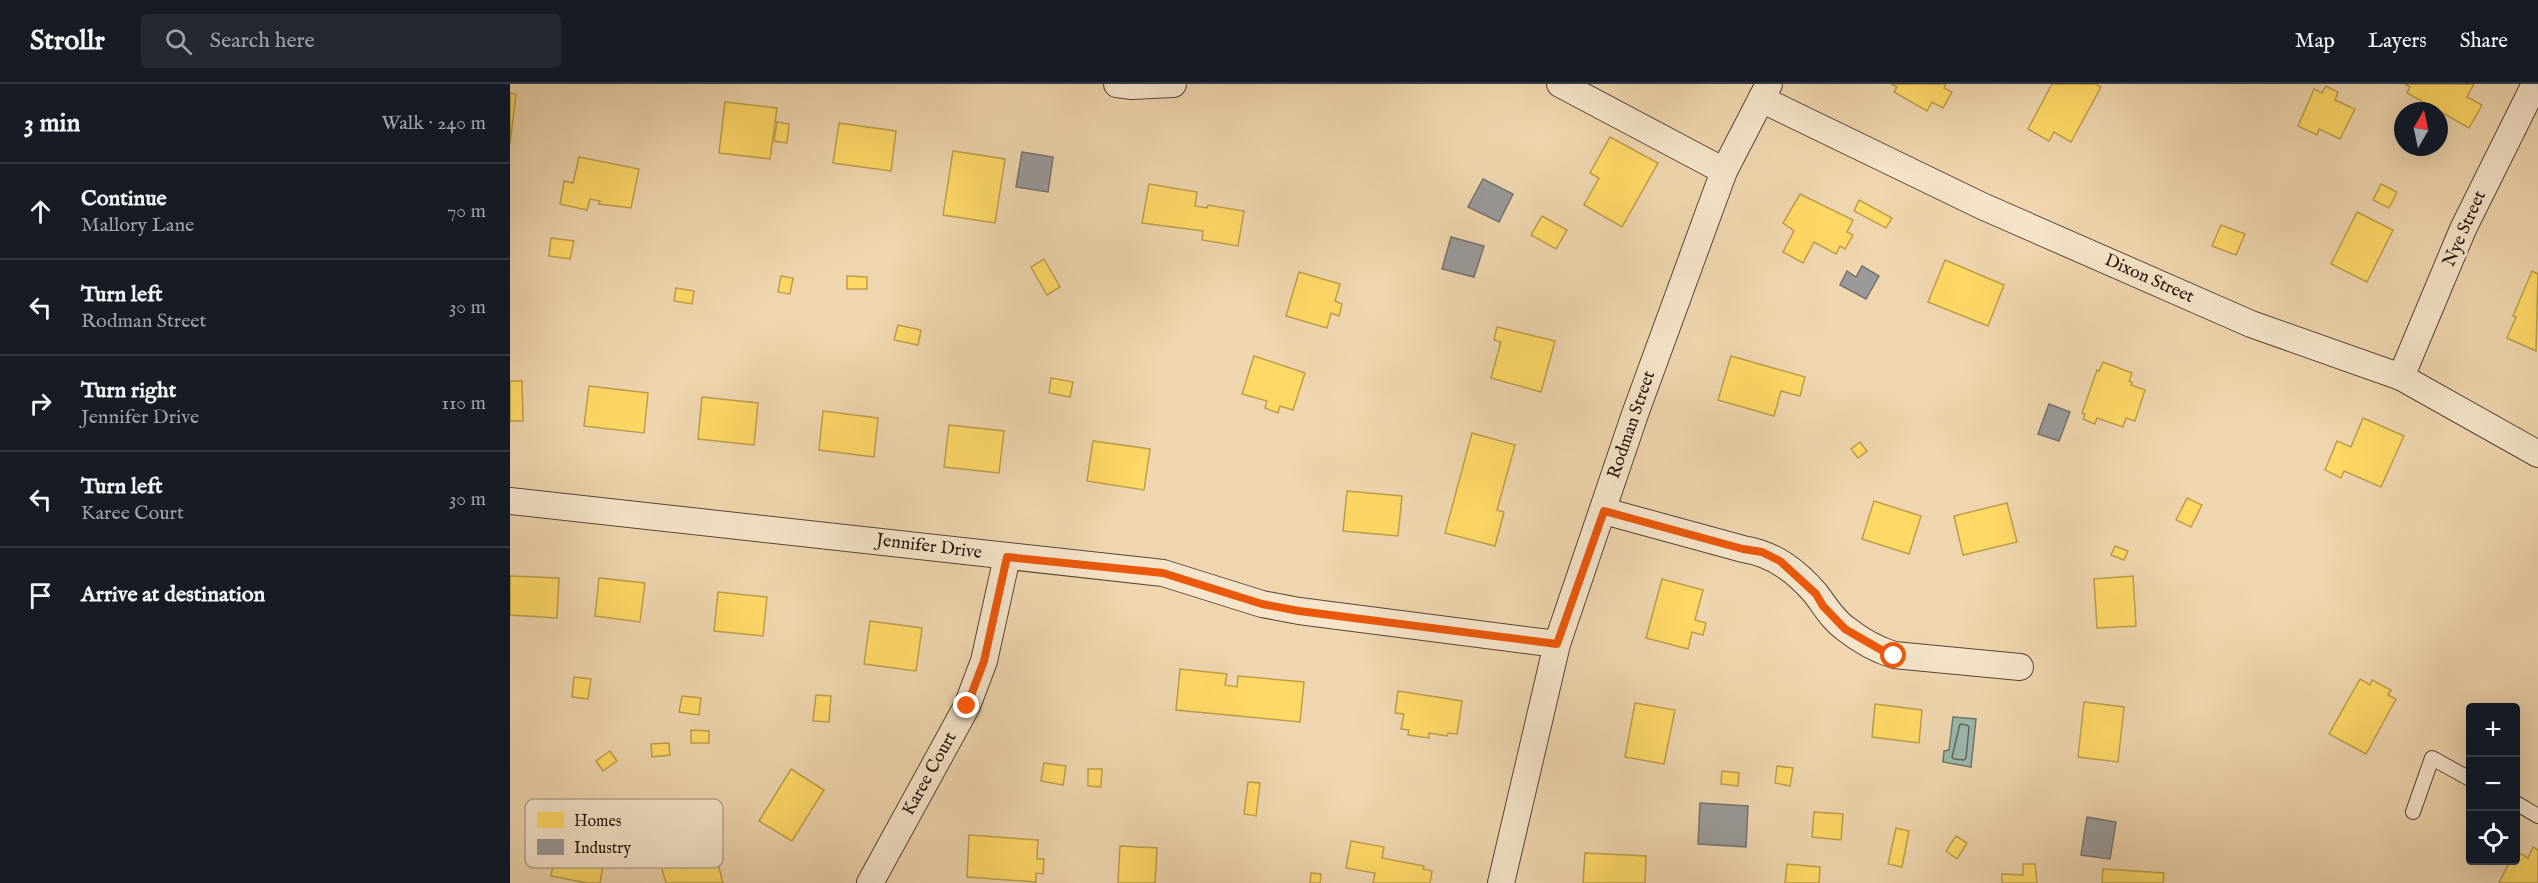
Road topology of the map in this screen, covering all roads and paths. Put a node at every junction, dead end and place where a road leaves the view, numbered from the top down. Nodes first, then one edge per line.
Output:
1 (1117, 84) edge
2 (1173, 84) edge
3 (1560, 84) edge
4 (2535, 84) edge
5 (1765, 92) edge
6 (1724, 171) junction
7 (2401, 377) junction
8 (2538, 454) edge
9 (510, 501) edge
10 (1604, 511) junction
11 (1007, 557) junction
12 (1557, 644) junction
13 (2020, 667) dead end
14 (2466, 777) edge
15 (2520, 805) edge
16 (2413, 812) dead end
17 (2538, 816) edge
18 (870, 883) edge
19 (1501, 883) edge

1 - 2 street
3 - 6 street
4 - 7 street, Nye Street
5 - 6 street, Rodman Street
5 - 7 street, Dixon Street
6 - 10 street, Rodman Street
7 - 8 street, Dixon Street
9 - 11 street, Jennifer Drive
10 - 12 street, Rodman Street
10 - 13 street
11 - 12 street, Jennifer Drive
11 - 18 street, Karee Court
12 - 19 street, Rodman Street
14 - 16 lane
15 - 17 lane

